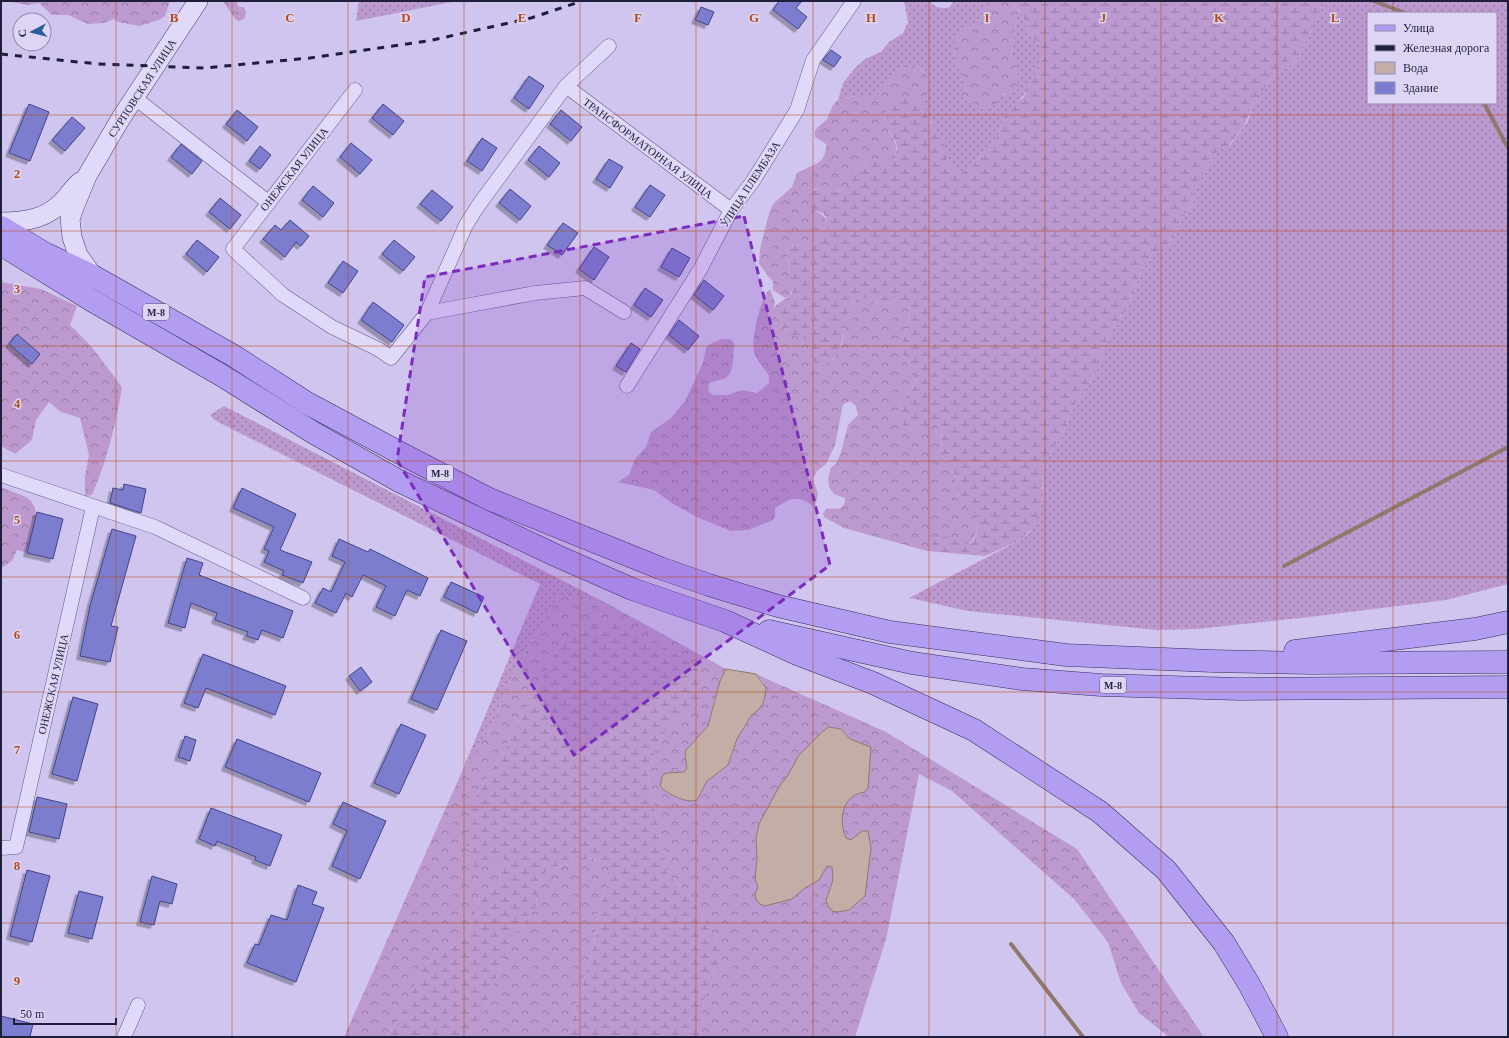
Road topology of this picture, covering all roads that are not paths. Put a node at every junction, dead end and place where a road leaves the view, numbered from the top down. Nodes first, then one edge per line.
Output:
1 (198, 1) edge
2 (854, 1) edge
3 (609, 46) dead end
4 (566, 86) junction
5 (356, 90) dead end
6 (135, 98) junction
7 (87, 176) junction
8 (268, 202) junction
9 (731, 210) junction
10 (1, 222) edge
11 (1, 227) edge
12 (5, 248) edge
13 (93, 276) junction
14 (624, 312) dead end
15 (427, 313) junction
16 (627, 386) dead end
17 (1, 475) edge
18 (93, 507) junction
19 (303, 598) dead end
20 (724, 621) junction
21 (1508, 622) edge
22 (1212, 661) junction
23 (1508, 662) edge
24 (1508, 687) edge
25 (1, 848) edge
26 (138, 1005) dead end
27 (124, 1037) edge
28 (1277, 1037) edge

1 - 6 main road, СУРПОВСКАЯ УЛИЦА
2 - 9 street, УЛИЦА ПЛЕМБАЗА
3 - 4 street
4 - 9 street, ТРАНСФОРМАТОРНАЯ УЛИЦА
4 - 15 street
5 - 8 street, ОНЕЖСКАЯ УЛИЦА
6 - 7 main road, СУРПОВСКАЯ УЛИЦА
6 - 8 street
7 - 10 main road
7 - 13 main road
8 - 15 street, ОНЕЖСКАЯ УЛИЦА
9 - 16 street, УЛИЦА ПЛЕМБАЗА
11 - 13 main road, М-8
12 - 20 main road, М-8
13 - 22 main road, М-8
14 - 15 street
17 - 18 street
18 - 19 street
18 - 25 street, ОНЕЖСКАЯ УЛИЦА
20 - 24 main road, М-8
20 - 28 main road
21 - 22 main road, М-8
22 - 23 main road, М-8
26 - 27 street

